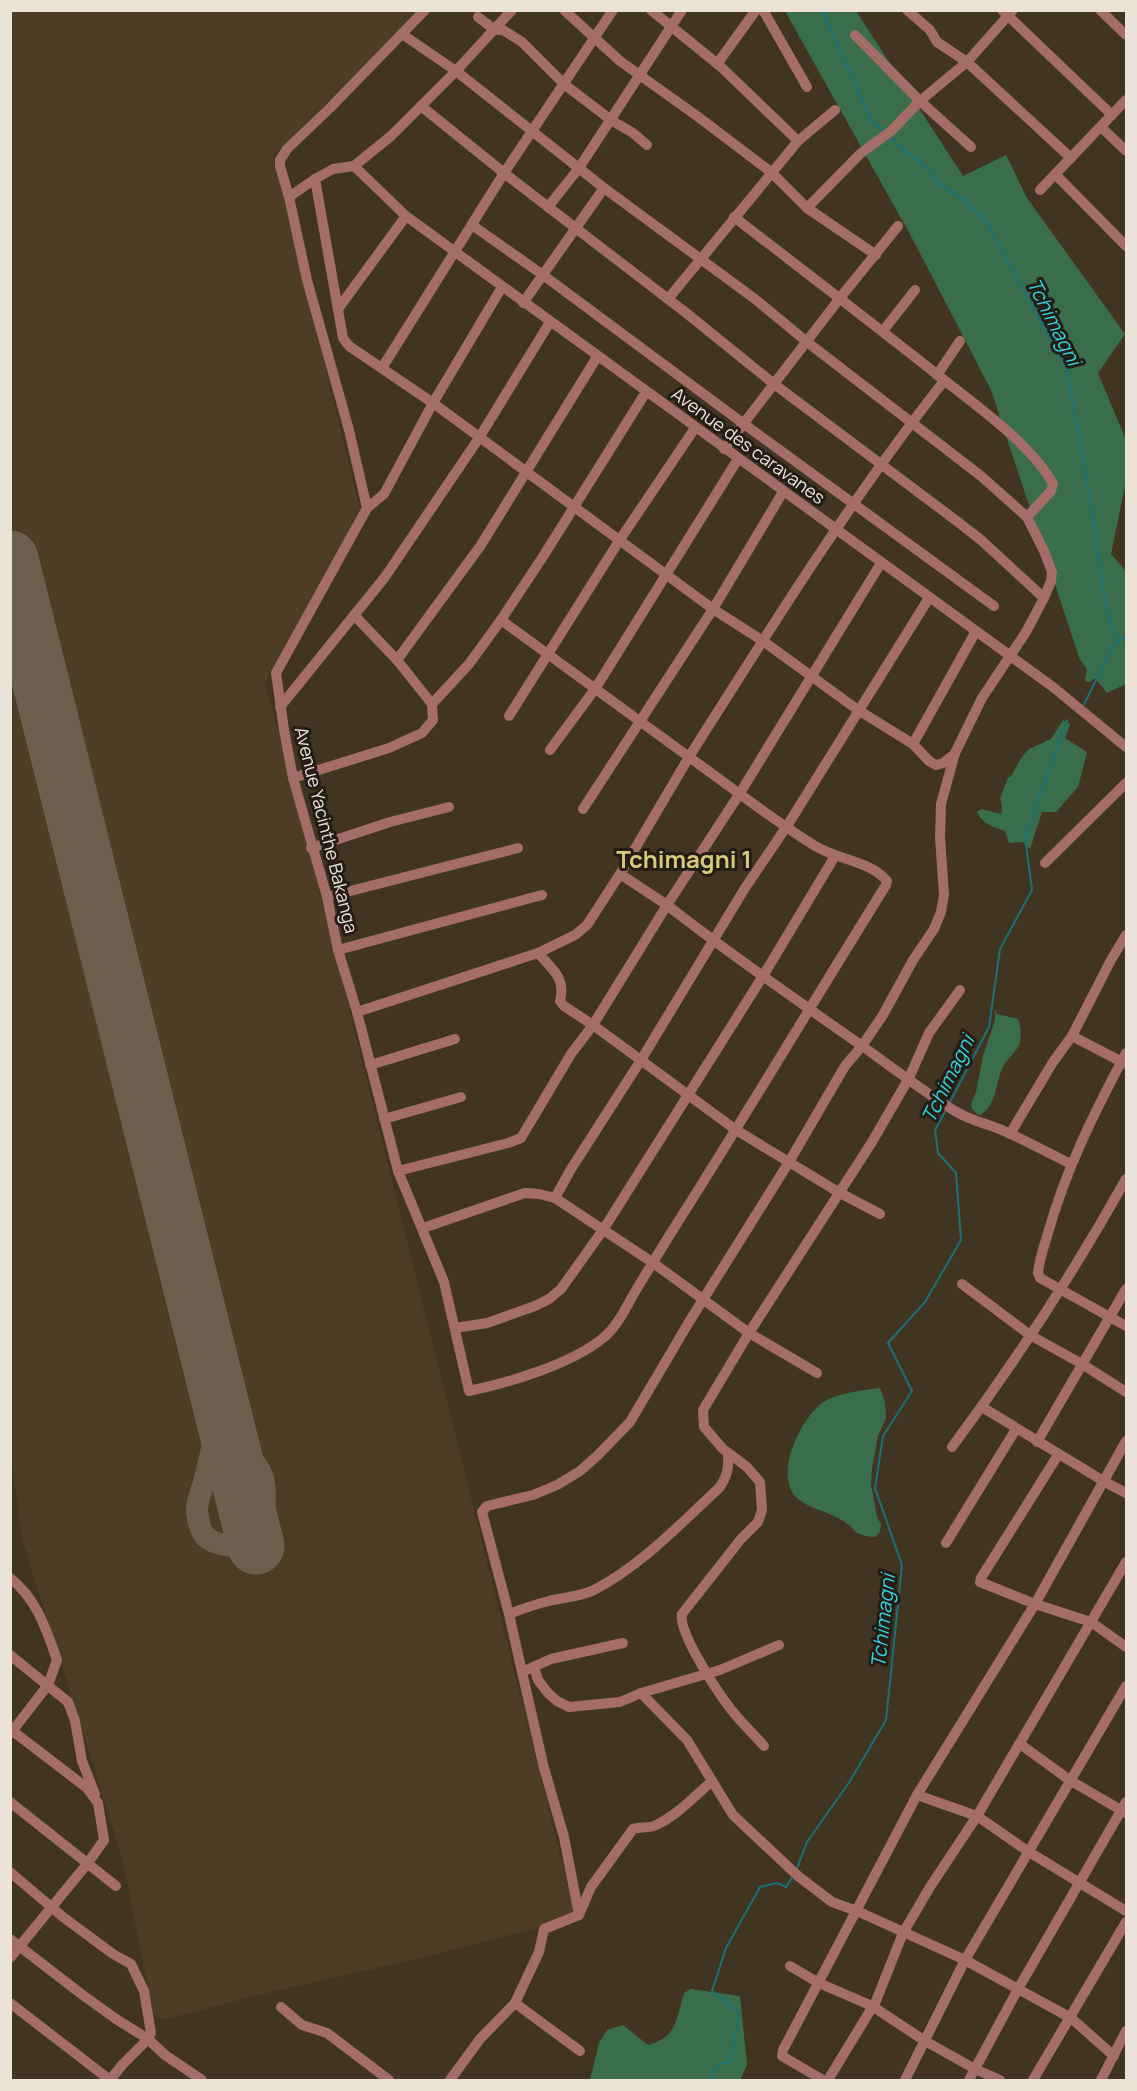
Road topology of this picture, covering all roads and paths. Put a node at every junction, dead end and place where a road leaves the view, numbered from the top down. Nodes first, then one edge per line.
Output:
1 (425, 10) edge
2 (512, 10) edge
3 (564, 10) edge
4 (613, 10) edge
5 (651, 10) edge
6 (682, 10) edge
7 (756, 10) edge
8 (763, 10) edge
9 (907, 10) edge
10 (1100, 10) edge
11 (1008, 12) edge
12 (478, 18) dead end
13 (671, 28) junction
14 (495, 30) junction
15 (402, 34) junction
16 (855, 35) dead end
17 (1126, 36) edge
18 (594, 37) junction
19 (967, 62) junction
20 (717, 64) junction
21 (456, 71) junction
22 (641, 76) junction
23 (564, 84) junction
24 (807, 87) dead end
25 (1126, 100) edge
26 (920, 101) junction
27 (421, 106) junction
28 (835, 110) dead end
29 (1112, 115) junction
30 (611, 120) junction
31 (1101, 127) junction
32 (532, 131) junction
33 (798, 141) junction
34 (647, 145) dead end
35 (971, 147) dead end
36 (1126, 151) edge
37 (1071, 158) junction
38 (354, 166) junction
39 (579, 168) junction
40 (771, 172) junction
41 (504, 173) junction
42 (1055, 174) junction
43 (315, 179) junction
44 (604, 188) junction
45 (1040, 190) dead end
46 (289, 197) junction
47 (548, 207) junction
48 (807, 208) junction
49 (406, 216) junction
50 (734, 217) junction
51 (472, 225) junction
52 (898, 226) dead end
53 (576, 229) junction
54 (1126, 246) edge
55 (455, 252) junction
56 (876, 255) junction
57 (701, 259) junction
58 (543, 274) junction
59 (502, 287) junction
60 (915, 290) dead end
61 (840, 298) junction
62 (668, 299) junction
63 (523, 303) junction
64 (338, 309) junction
65 (549, 322) junction
66 (883, 331) junction
67 (960, 341) dead end
68 (807, 342) junction
69 (597, 357) junction
70 (382, 368) junction
71 (941, 378) junction
72 (774, 384) junction
73 (645, 392) junction
74 (433, 403) junction
75 (911, 423) junction
76 (744, 424) junction
77 (695, 428) junction
78 (479, 438) junction
79 (724, 449) junction
80 (738, 459) junction
81 (881, 463) junction
82 (527, 472) junction
83 (783, 492) junction
84 (853, 504) junction
85 (367, 508) junction
86 (573, 508) junction
87 (1027, 517) junction
88 (835, 530) junction
89 (619, 541) junction
90 (882, 563) junction
91 (666, 574) junction
92 (929, 598) junction
93 (1044, 598) junction
94 (994, 606) dead end
95 (713, 609) junction
96 (354, 615) junction
97 (501, 620) junction
98 (975, 631) junction
99 (763, 641) junction
100 (547, 654) junction
101 (1010, 656) junction
102 (397, 660) junction
103 (810, 677) junction
104 (595, 689) junction
105 (432, 704) junction
106 (280, 707) junction
107 (858, 710) junction
108 (509, 716) dead end
109 (641, 722) junction
110 (913, 744) junction
111 (1126, 747) edge
112 (550, 750) dead end
113 (955, 753) junction
114 (689, 758) junction
115 (293, 778) junction
116 (1126, 783) edge
117 (740, 792) junction
118 (449, 807) dead end
119 (583, 809) dead end
120 (787, 826) junction
121 (311, 848) junction
122 (518, 848) dead end
123 (835, 855) junction
124 (1045, 863) dead end
125 (620, 874) junction
126 (542, 895) dead end
127 (327, 897) junction
128 (667, 905) junction
129 (1126, 934) edge
130 (713, 941) junction
131 (338, 950) junction
132 (538, 953) junction
133 (763, 975) junction
134 (960, 990) dead end
135 (809, 1009) junction
136 (357, 1012) junction
137 (593, 1024) junction
138 (1072, 1036) junction
139 (455, 1039) dead end
140 (862, 1046) junction
141 (641, 1060) junction
142 (1125, 1060) edge
143 (370, 1065) junction
144 (909, 1078) junction
145 (687, 1095) junction
146 (461, 1097) dead end
147 (384, 1119) junction
148 (736, 1130) junction
149 (1010, 1134) junction
150 (789, 1162) junction
151 (1071, 1164) junction
152 (398, 1171) junction
153 (1126, 1179) edge
154 (840, 1193) junction
155 (555, 1198) junction
156 (880, 1214) dead end
157 (423, 1228) junction
158 (603, 1230) junction
159 (652, 1262) junction
160 (963, 1284) dead end
161 (1126, 1289) edge
162 (1061, 1290) junction
163 (703, 1299) junction
164 (1110, 1317) junction
165 (1126, 1326) edge
166 (455, 1328) junction
167 (749, 1333) junction
168 (1030, 1335) junction
169 (1082, 1364) junction
170 (817, 1373) dead end
171 (1126, 1392) edge
172 (982, 1407) junction
173 (1016, 1430) junction
174 (1037, 1442) junction
175 (1126, 1442) edge
176 (952, 1447) dead end
177 (728, 1455) junction
178 (1058, 1455) junction
179 (1105, 1482) junction
180 (1126, 1492) edge
181 (946, 1542) dead end
182 (1126, 1562) edge
183 (10, 1578) edge
184 (1035, 1604) junction
185 (509, 1614) junction
186 (1091, 1622) junction
187 (623, 1642) dead end
188 (779, 1645) dead end
189 (1126, 1647) edge
190 (10, 1655) edge
191 (534, 1667) junction
192 (522, 1672) junction
193 (707, 1674) junction
194 (48, 1685) junction
195 (1126, 1686) edge
196 (641, 1693) junction
197 (11, 1731) edge
198 (1020, 1744) junction
199 (764, 1746) dead end
200 (712, 1781) junction
201 (1071, 1781) junction
202 (917, 1795) junction
203 (10, 1802) edge
204 (98, 1803) junction
205 (1125, 1809) edge
206 (977, 1816) junction
207 (1029, 1852) junction
208 (87, 1864) junction
209 (10, 1872) edge
210 (1080, 1883) junction
211 (116, 1886) dead end
212 (51, 1908) junction
213 (857, 1911) junction
214 (1126, 1911) edge
215 (579, 1916) junction
216 (1126, 1922) edge
217 (903, 1933) junction
218 (10, 1939) edge
219 (20, 1947) junction
220 (10, 1958) edge
221 (965, 1960) junction
222 (790, 1966) dead end
223 (819, 1983) junction
224 (1018, 1989) junction
225 (515, 2002) junction
226 (10, 2003) edge
227 (872, 2006) junction
228 (281, 2007) dead end
229 (1071, 2018) junction
230 (1126, 2031) edge
231 (148, 2039) junction
232 (925, 2041) junction
233 (580, 2051) dead end
234 (1114, 2056) junction
235 (975, 2069) junction
236 (110, 2080) edge
237 (202, 2080) edge
238 (389, 2080) edge
239 (450, 2080) edge
240 (823, 2080) edge
241 (828, 2080) edge
242 (905, 2080) edge
243 (969, 2080) edge
244 (1000, 2080) edge
245 (1033, 2080) edge
246 (1101, 2080) edge

1 - 15 street
2 - 14 street
3 - 18 street
4 - 18 street
5 - 13 street
6 - 13 street
7 - 20 street
8 - 24 street
9 - 19 street
10 - 17 street
11 - 19 street
11 - 29 street
12 - 14 street
13 - 20 street
13 - 22 street
14 - 21 street
14 - 23 street
15 - 21 street
15 - 46 street
16 - 26 street
18 - 22 street
18 - 23 street
19 - 26 street
19 - 37 street
20 - 33 street
21 - 27 street
21 - 32 street
22 - 30 street
22 - 40 street
23 - 30 street
23 - 32 street
25 - 29 street
26 - 35 street
26 - 48 street
27 - 38 street
27 - 41 street
28 - 33 street
29 - 31 street
30 - 34 street
30 - 39 street
31 - 36 street
31 - 37 street
32 - 39 street
32 - 41 street
33 - 40 street
37 - 42 street
38 - 43 street
38 - 49 street, Avenue des caravanes
39 - 44 street
39 - 47 street
40 - 48 street
40 - 50 street
41 - 47 street
41 - 51 street
42 - 45 street
42 - 54 street
43 - 46 street
43 - 64 street
44 - 53 street
44 - 57 street
46 - 85 street
47 - 53 street
48 - 56 street
49 - 55 street, Avenue des caravanes
49 - 64 street
50 - 57 street
50 - 61 street
51 - 55 street
51 - 58 street
52 - 56 street
53 - 58 street
53 - 62 street
55 - 59 street, Avenue des caravanes
55 - 70 street
56 - 61 street
57 - 62 street
57 - 68 street
58 - 63 street
58 - 76 street
59 - 63 street, Avenue des caravanes
59 - 74 street
60 - 66 street
61 - 66 street
61 - 68 street
62 - 72 street
63 - 65 street, Avenue des caravanes
64 - 70 street
65 - 69 street, Avenue des caravanes
65 - 78 street
66 - 71 street
67 - 71 street
68 - 72 street
68 - 75 street
69 - 73 street, Avenue des caravanes
69 - 82 street
70 - 74 street
71 - 75 street
71 - 87 street
72 - 76 street
72 - 81 street
73 - 77 street, Avenue des caravanes
73 - 86 street
74 - 78 street
74 - 85 street
75 - 81 street
75 - 87 street
76 - 79 street
76 - 84 street
77 - 79 street, Avenue des caravanes
77 - 89 street
78 - 82 street
78 - 96 street
79 - 80 street, Avenue des caravanes
80 - 83 street, Avenue des caravanes
80 - 91 street
81 - 84 street
81 - 93 street
82 - 86 street
82 - 102 street
83 - 88 street, Avenue des caravanes
83 - 95 street
84 - 88 street
84 - 94 street
85 - 106 street, Avenue Yacinthe Bakanga
86 - 89 street
86 - 97 street
87 - 93 street
88 - 90 street, Avenue des caravanes
88 - 99 street
89 - 91 street
89 - 100 street
90 - 92 street, Avenue des caravanes
90 - 103 street
91 - 95 street
91 - 104 street
92 - 98 street, Avenue des caravanes
92 - 107 street
93 - 101 street
95 - 99 street
95 - 109 street
96 - 102 street
96 - 106 street
97 - 100 street
97 - 105 street
98 - 101 street, Avenue des caravanes
98 - 110 street
99 - 103 street
99 - 114 street
100 - 104 street
100 - 108 street
101 - 111 street, Avenue des caravanes
101 - 113 street
102 - 105 street
103 - 107 street
103 - 117 street
104 - 109 street
104 - 112 street
105 - 115 street
106 - 115 street, Avenue Yacinthe Bakanga
107 - 110 street
107 - 120 street
109 - 114 street
109 - 119 street
110 - 113 street
113 - 140 street
114 - 117 street
114 - 125 street
115 - 121 street, Avenue Yacinthe Bakanga
116 - 124 street
117 - 120 street
117 - 128 street
118 - 121 street
120 - 123 street
120 - 130 street
121 - 127 street, Avenue Yacinthe Bakanga
122 - 127 street
123 - 133 street
123 - 135 street
125 - 128 street
125 - 132 street
126 - 131 street
127 - 131 street, Avenue Yacinthe Bakanga
128 - 130 street
128 - 137 street
129 - 138 street
130 - 133 street
130 - 141 street
131 - 136 street, Avenue Yacinthe Bakanga
132 - 136 street
132 - 137 street
133 - 135 street
133 - 145 street
134 - 144 street
135 - 140 street
135 - 148 street
136 - 143 street, Avenue Yacinthe Bakanga
137 - 141 street
137 - 152 street
138 - 142 street
138 - 149 street
139 - 143 street
140 - 144 street
140 - 150 street
141 - 145 street
141 - 155 street
142 - 151 street
143 - 147 street, Avenue Yacinthe Bakanga
144 - 149 street
144 - 154 street
145 - 148 street
145 - 158 street
146 - 147 street
147 - 152 street, Avenue Yacinthe Bakanga
148 - 150 street
148 - 159 street
149 - 151 street
150 - 154 street
150 - 163 street
151 - 162 street
152 - 157 street, Avenue Yacinthe Bakanga
153 - 162 street
154 - 156 street
154 - 167 street
155 - 157 street
155 - 158 street
157 - 166 street
158 - 159 street
158 - 166 street
159 - 163 street
159 - 166 street
160 - 168 street
161 - 164 street
162 - 164 street
162 - 168 street
163 - 167 street
163 - 185 street
164 - 165 street
164 - 169 street
167 - 170 street
167 - 177 street
168 - 169 street
168 - 172 street
169 - 171 street
169 - 174 street
172 - 173 street
172 - 176 street
173 - 174 street
173 - 181 street
174 - 178 street
175 - 179 street
177 - 185 street
177 - 193 street
178 - 179 street
178 - 184 street
179 - 180 street
179 - 184 street
182 - 186 street
183 - 194 street
184 - 186 street
184 - 202 street
185 - 192 street
186 - 189 street
186 - 198 street
187 - 191 street
188 - 193 street
190 - 194 street
191 - 192 street
191 - 196 street
192 - 215 street
193 - 196 street
193 - 199 street
194 - 197 street
194 - 204 street
195 - 201 street
196 - 200 street
197 - 204 street
198 - 201 street
198 - 206 street
200 - 213 street
200 - 215 street
201 - 205 street
201 - 207 street
202 - 206 street
202 - 213 street
203 - 208 street
204 - 208 street
205 - 210 street
206 - 207 street
206 - 217 street
207 - 210 street
207 - 221 street
208 - 211 street
208 - 212 street
209 - 212 street
210 - 214 street
210 - 224 street
212 - 219 street
212 - 231 street
213 - 217 street
213 - 223 street
215 - 225 street
216 - 229 street
217 - 221 street
217 - 227 street
218 - 219 street
219 - 220 street
219 - 231 street
221 - 224 street
221 - 232 street
222 - 223 street
223 - 227 street
223 - 240 street
224 - 229 street
224 - 235 street
225 - 233 street
225 - 239 street
226 - 236 street
227 - 232 street
227 - 241 street
228 - 238 street
229 - 234 street
229 - 245 street
230 - 234 street
231 - 236 street
231 - 237 street
232 - 235 street
232 - 242 street
234 - 246 street
235 - 243 street
235 - 244 street

